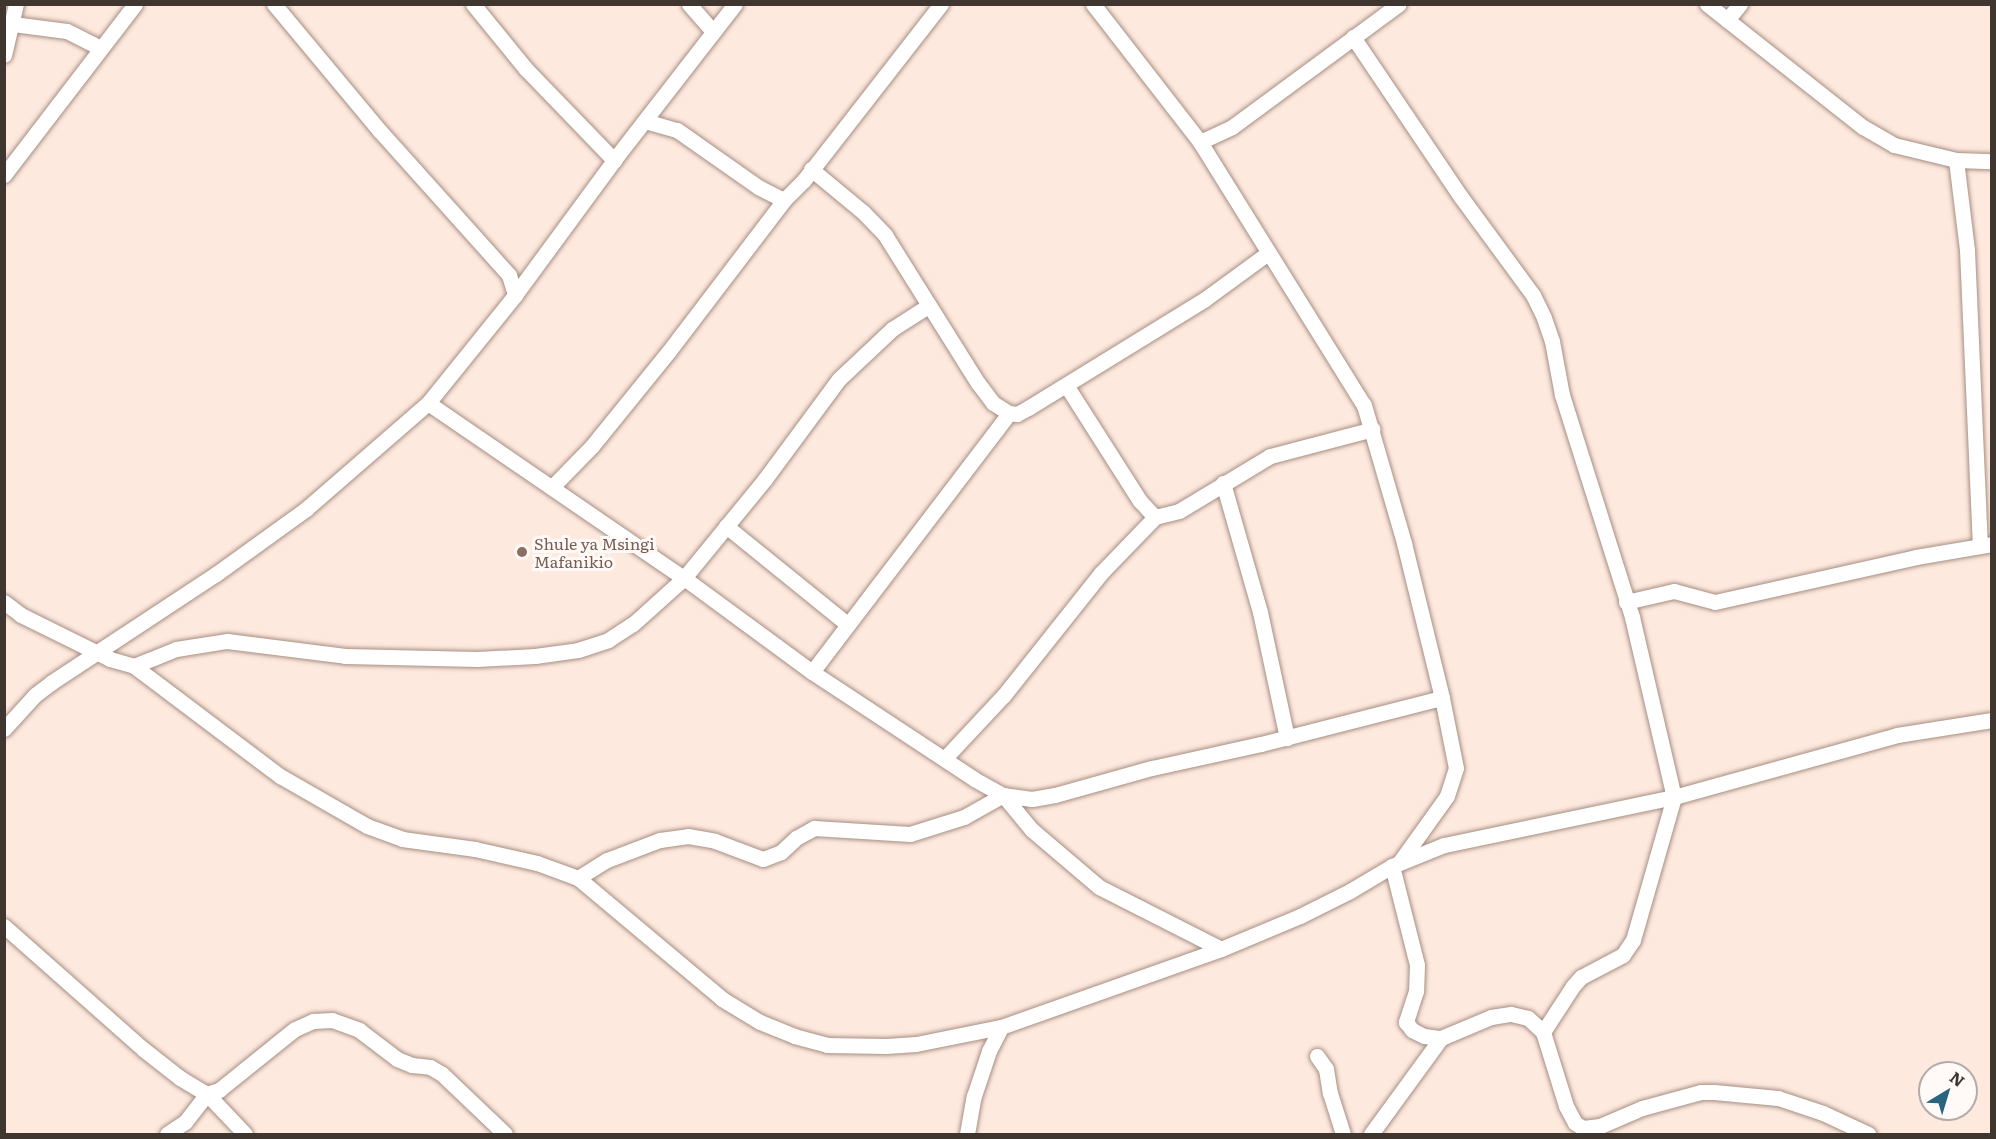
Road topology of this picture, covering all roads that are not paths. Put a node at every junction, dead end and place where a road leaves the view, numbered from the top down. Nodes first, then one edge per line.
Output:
1 (16, 4) edge
2 (135, 4) edge
3 (274, 4) edge
4 (473, 4) edge
5 (689, 4) edge
6 (735, 4) edge
7 (942, 4) edge
8 (1093, 4) edge
9 (1399, 4) edge
10 (1707, 4) edge
11 (1740, 4) edge
12 (1727, 20) junction
13 (13, 24) junction
14 (713, 33) junction
15 (1353, 37) junction
16 (100, 48) junction
17 (4, 55) edge
18 (645, 120) junction
19 (1200, 142) junction
20 (614, 160) junction
21 (1956, 160) junction
22 (1992, 161) edge
23 (811, 169) junction
24 (4, 175) edge
25 (784, 200) junction
26 (1268, 253) junction
27 (515, 295) junction
28 (928, 306) junction
29 (1066, 385) junction
30 (428, 403) junction
31 (1010, 413) junction
32 (1373, 429) junction
33 (1223, 483) junction
34 (552, 487) junction
35 (1155, 518) junction
36 (726, 526) junction
37 (1986, 544) edge
38 (684, 578) junction
39 (4, 602) edge
40 (1626, 602) junction
41 (847, 624) junction
42 (95, 651) junction
43 (134, 666) junction
44 (812, 672) junction
45 (1442, 698) junction
46 (1992, 720) edge
47 (4, 729) edge
48 (1287, 738) junction
49 (945, 758) junction
50 (1004, 795) junction
51 (1674, 797) junction
52 (1396, 865) junction
53 (578, 879) junction
54 (4, 926) edge
55 (1221, 949) junction
56 (1001, 1027) junction
57 (1544, 1032) junction
58 (1441, 1038) junction
59 (1317, 1056) dead end
60 (207, 1094) junction
61 (167, 1134) edge
62 (244, 1134) edge
63 (505, 1134) edge
64 (967, 1134) edge
65 (1343, 1134) edge
66 (1371, 1134) edge
67 (1868, 1134) edge

1 - 13 street
2 - 16 street
3 - 27 street
4 - 20 street
5 - 14 street
6 - 14 street
7 - 23 street
8 - 19 street
9 - 15 street
10 - 12 street
11 - 12 street
12 - 21 street
13 - 16 street
13 - 17 street
14 - 18 street
15 - 19 street
15 - 40 street
16 - 24 street
18 - 20 street
18 - 25 street
19 - 26 street
20 - 27 street
21 - 22 street
21 - 37 street
23 - 25 street
23 - 28 street
25 - 34 street
26 - 29 street
26 - 32 street
27 - 30 street
28 - 31 street
28 - 36 street
29 - 31 street
29 - 35 street
30 - 34 street
30 - 42 street
31 - 41 street
32 - 33 street
32 - 45 street
33 - 35 street
33 - 48 street
34 - 38 street
35 - 49 street
36 - 38 street
36 - 41 street
37 - 40 street
38 - 43 street
38 - 44 street
39 - 42 street
40 - 51 street
41 - 44 street
42 - 43 street
42 - 47 street
43 - 53 street
44 - 49 street
45 - 48 street
45 - 52 street
46 - 51 street
48 - 50 street
49 - 50 street
50 - 53 street
50 - 55 street
51 - 52 street
51 - 57 street
52 - 55 street
52 - 58 street
53 - 56 street
54 - 60 street
55 - 56 street
56 - 64 street
57 - 58 street
57 - 67 street
58 - 66 street
59 - 65 street
60 - 61 street
60 - 62 street
60 - 63 street

